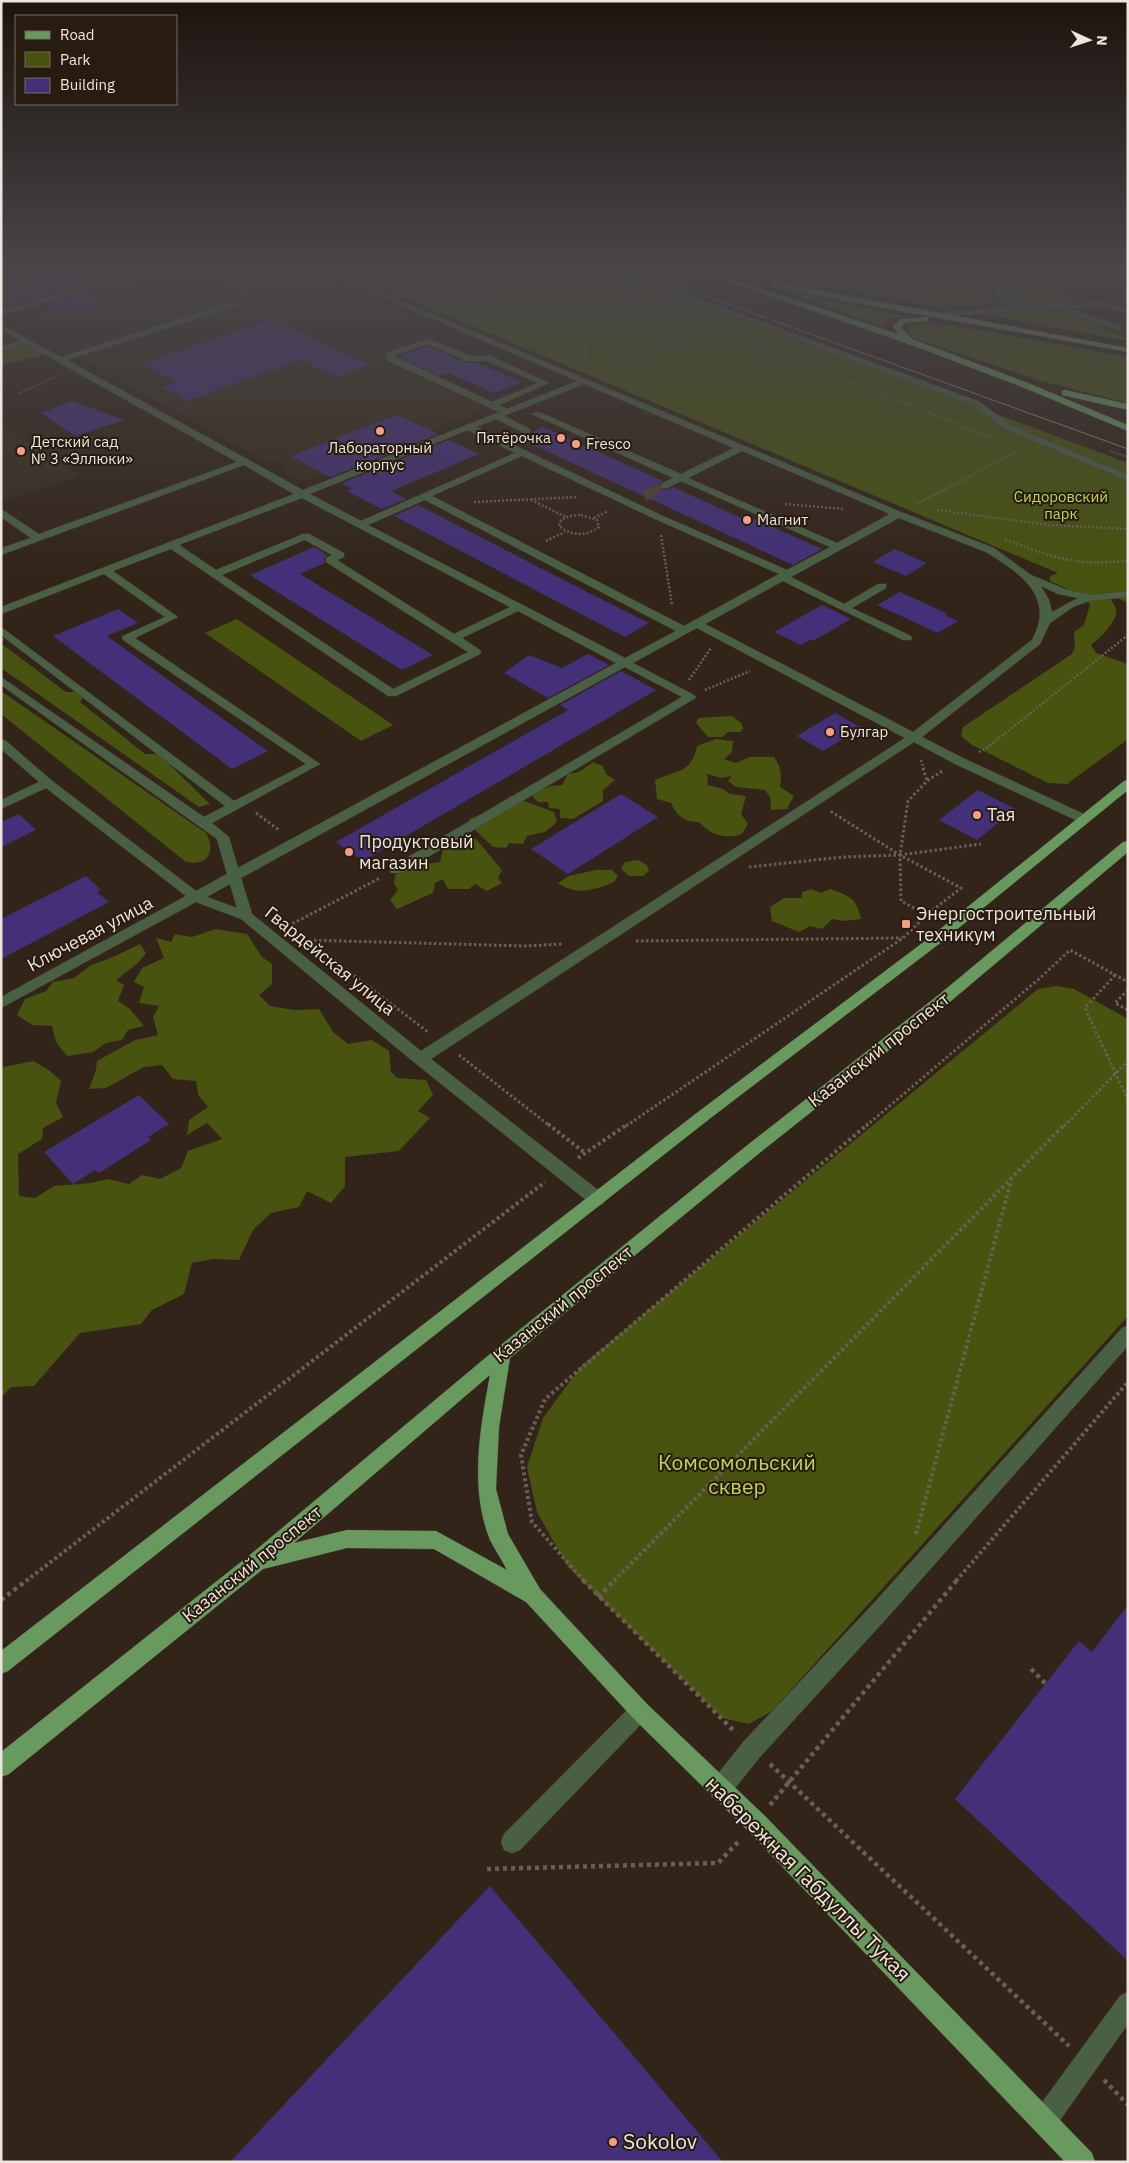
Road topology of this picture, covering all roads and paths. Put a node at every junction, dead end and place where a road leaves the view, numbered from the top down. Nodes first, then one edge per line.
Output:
1 (85, 374) edge
2 (423, 374) edge
3 (524, 374) edge
4 (568, 374) edge
5 (584, 374) edge
6 (601, 374) edge
7 (832, 374) edge
8 (896, 374) edge
9 (997, 374) edge
10 (61, 375) dead end
11 (584, 381) junction
12 (1024, 384) junction
13 (18, 394) dead end
14 (491, 405) junction
15 (1128, 407) edge
16 (507, 412) junction
17 (536, 414) dead end
18 (496, 416) junction
19 (468, 428) junction
20 (1128, 428) edge
21 (526, 431) dead end
22 (1002, 442) dead end
23 (1011, 446) dead end
24 (741, 448) junction
25 (522, 454) junction
26 (244, 462) junction
27 (682, 478) junction
28 (1128, 478) edge
29 (664, 486) tunnel mouth
30 (302, 494) junction
31 (425, 496) junction
32 (614, 496) junction
33 (644, 496) tunnel mouth
34 (531, 499) junction
35 (439, 503) junction
36 (629, 503) junction
37 (918, 508) dead end
38 (851, 510) dead end
39 (1, 512) edge
40 (762, 513) junction
41 (898, 514) junction
42 (566, 517) junction
43 (658, 517) junction
44 (951, 517) dead end
45 (359, 525) junction
46 (1128, 529) edge
47 (1001, 537) dead end
48 (38, 538) junction
49 (172, 545) junction
50 (838, 547) junction
51 (1, 552) edge
52 (1128, 560) edge
53 (106, 571) junction
54 (215, 574) junction
55 (785, 576) junction
56 (1025, 576) junction
57 (882, 586) dead end
58 (1128, 594) edge
59 (1095, 597) junction
60 (519, 607) junction
61 (844, 608) junction
62 (1, 611) edge
63 (1047, 621) junction
64 (698, 624) junction
65 (680, 628) junction
66 (1, 630) edge
67 (719, 635) junction
68 (1128, 635) edge
69 (454, 638) junction
70 (907, 638) dead end
71 (627, 662) junction
72 (771, 662) junction
73 (1, 680) edge
74 (686, 694) junction
75 (914, 737) junction
76 (1, 743) edge
77 (959, 761) junction
78 (46, 783) junction
79 (1128, 784) edge
80 (815, 801) junction
81 (1, 805) edge
82 (238, 805) junction
83 (1084, 819) junction
84 (203, 823) junction
85 (297, 843) junction
86 (981, 844) dead end
87 (1128, 845) edge
88 (900, 856) junction
89 (748, 867) dead end
90 (396, 870) joint
91 (236, 877) junction
92 (197, 898) junction
93 (927, 915) junction
94 (246, 916) junction
95 (270, 936) junction
96 (1115, 975) junction
97 (1128, 982) edge
98 (1128, 990) edge
99 (1, 1003) edge
100 (1128, 1010) edge
101 (420, 1059) junction
102 (1128, 1061) edge
103 (1115, 1074) junction
104 (1128, 1100) edge
105 (560, 1170) junction
106 (1011, 1179) junction
107 (597, 1200) junction
108 (1128, 1333) edge
109 (502, 1354) junction
110 (916, 1535) dead end
111 (258, 1561) junction
112 (533, 1596) junction
113 (598, 1597) junction
114 (1, 1600) edge
115 (1, 1664) edge
116 (1031, 1669) dead end
117 (1046, 1684) dead end
118 (640, 1711) junction
119 (752, 1749) junction
120 (1, 1766) edge
121 (720, 1789) junction
122 (512, 1842) dead end
123 (1128, 2004) edge
124 (1086, 2062) junction
125 (1128, 2105) edge
126 (1044, 2121) junction
127 (1083, 2162) edge

1 - 26 street
2 - 14 street
3 - 14 street
4 - 11 street
5 - 11 path
6 - 11 path
7 - 22 path
8 - 28 street
9 - 12 main road
10 - 13 path
11 - 16 street
11 - 24 street
12 - 15 main road
12 - 20 main road
14 - 16 street
16 - 18 street
17 - 27 street
18 - 19 street
18 - 21 street
19 - 25 street
19 - 30 street
23 - 37 path
24 - 27 street
24 - 41 street
25 - 31 street
25 - 32 street
26 - 30 street
26 - 48 street
27 - 29 street
27 - 40 street
30 - 45 street
30 - 49 street
31 - 35 street
31 - 45 street
32 - 34 path
32 - 36 street
33 - 36 street
34 - 35 path
34 - 42 path
35 - 65 street
36 - 43 street
38 - 40 path
39 - 48 street
40 - 50 street
41 - 50 street, Ключевая улица
41 - 56 street
42 - 42 path
43 - 55 street
43 - 65 path
44 - 46 path
45 - 60 street
47 - 52 path
48 - 51 street
49 - 53 street
49 - 54 street
50 - 55 street, Ключевая улица
53 - 62 street
53 - 82 street
54 - 69 street
54 - 69 street
55 - 61 street
55 - 64 street, Ключевая улица
56 - 59 street
56 - 63 street
57 - 61 street
58 - 59 street
59 - 63 street
60 - 69 street
60 - 71 street
61 - 70 street
63 - 75 street
64 - 65 street, Ключевая улица
64 - 67 street
65 - 71 street, Ключевая улица
66 - 82 street
67 - 72 street
67 - 74 path
68 - 77 path
71 - 74 street
71 - 85 street, Ключевая улица
72 - 74 path
72 - 75 street
73 - 84 street, Гвардейская улица
74 - 90 street
75 - 77 street
75 - 80 street
76 - 78 street
77 - 83 street
77 - 88 path
78 - 81 street
78 - 92 street
79 - 83 main road
80 - 88 path
80 - 101 street
82 - 84 street
82 - 85 path
83 - 107 main road
84 - 91 street, Гвардейская улица
85 - 91 street, Ключевая улица
86 - 88 path
87 - 109 main road, Казанский проспект
88 - 89 path
88 - 93 path
88 - 93 path
90 - 95 path
91 - 92 street, Ключевая улица
91 - 94 street, Гвардейская улица
92 - 94 street
92 - 99 street, Ключевая улица
93 - 105 path
94 - 95 street, Гвардейская улица
95 - 101 street, Гвардейская улица
96 - 97 path
96 - 103 path
96 - 113 path
98 - 100 path
101 - 105 street, Гвардейская улица
102 - 103 path
103 - 104 path
103 - 106 path
105 - 107 street, Гвардейская улица
105 - 114 path
106 - 110 path
106 - 113 path
107 - 115 main road
108 - 119 street
109 - 111 main road, Казанский проспект
109 - 112 main road, набережная Габдуллы Тукая
111 - 112 main road, набережная Габдуллы Тукая
111 - 120 main road, Казанский проспект
112 - 118 main road, набережная Габдуллы Тукая
113 - 119 path
116 - 117 path
118 - 121 main road, набережная Габдуллы Тукая
118 - 122 street
119 - 121 street
119 - 124 path
121 - 126 main road, набережная Габдуллы Тукая
123 - 124 street
124 - 125 path
124 - 126 street
126 - 127 main road, набережная Габдуллы Тукая

